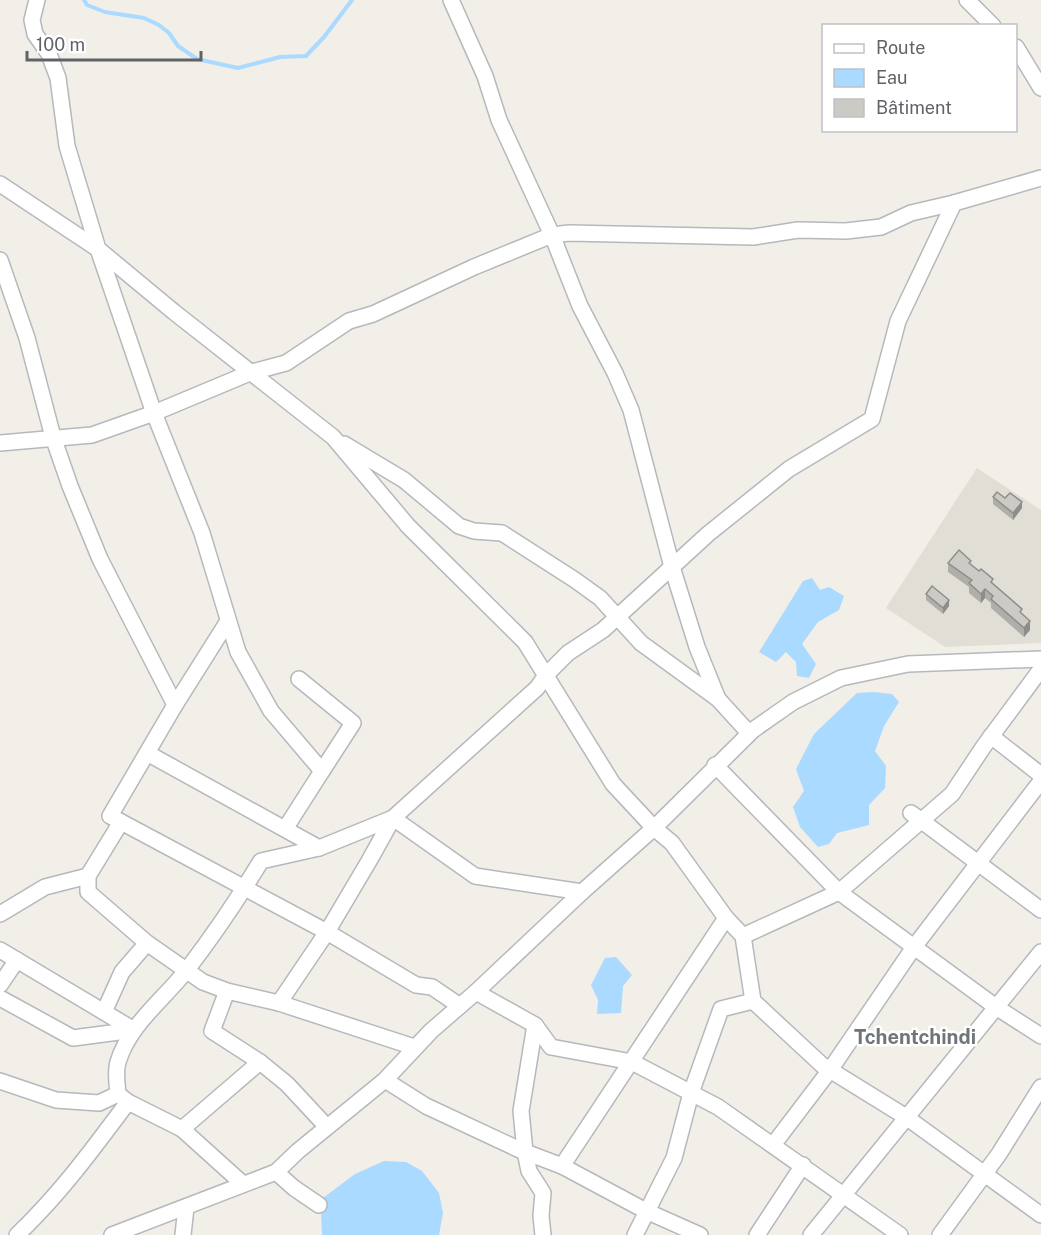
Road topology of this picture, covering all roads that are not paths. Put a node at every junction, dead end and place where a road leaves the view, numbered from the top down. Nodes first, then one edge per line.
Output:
1 (37, 0) edge
2 (451, 0) edge
3 (967, 0) edge
4 (991, 24) edge
5 (1017, 49) edge
6 (1041, 88) edge
7 (1041, 178) edge
8 (0, 184) edge
9 (954, 203) junction
10 (552, 235) junction
11 (98, 249) junction
12 (0, 260) edge
13 (252, 372) junction
14 (154, 413) junction
15 (53, 437) junction
16 (333, 437) junction
17 (0, 443) edge
18 (672, 567) junction
19 (618, 616) junction
20 (228, 621) junction
21 (1041, 659) edge
22 (1041, 669) edge
23 (547, 674) junction
24 (299, 679) dead end
25 (718, 699) junction
26 (175, 705) junction
27 (749, 733) junction
28 (991, 736) junction
29 (147, 753) junction
30 (715, 765) junction
31 (322, 771) junction
32 (1041, 775) edge
33 (1041, 781) edge
34 (916, 817) junction
35 (393, 818) junction
36 (122, 822) junction
37 (654, 828) junction
38 (285, 829) junction
39 (319, 848) junction
40 (980, 864) junction
41 (88, 876) junction
42 (245, 887) junction
43 (582, 892) junction
44 (839, 892) junction
45 (1041, 910) edge
46 (0, 914) edge
47 (726, 918) junction
48 (327, 932) junction
49 (743, 936) junction
50 (147, 943) junction
51 (914, 947) junction
52 (0, 950) edge
53 (1041, 952) edge
54 (18, 960) junction
55 (186, 970) junction
56 (0, 985) edge
57 (227, 991) junction
58 (476, 992) junction
59 (0, 998) edge
60 (753, 1001) junction
61 (279, 1003) junction
62 (460, 1006) junction
63 (996, 1007) junction
64 (104, 1012) junction
65 (535, 1025) junction
66 (134, 1030) junction
67 (1041, 1035) edge
68 (414, 1047) junction
69 (260, 1062) junction
70 (632, 1062) junction
71 (830, 1070) junction
72 (385, 1080) junction
73 (0, 1081) edge
74 (1041, 1087) edge
75 (691, 1093) junction
76 (123, 1098) junction
77 (906, 1118) junction
78 (327, 1127) junction
79 (183, 1129) junction
80 (773, 1145) junction
81 (525, 1152) junction
82 (803, 1165) junction
83 (562, 1166) junction
84 (276, 1172) junction
85 (984, 1175) junction
86 (243, 1184) junction
87 (844, 1194) junction
88 (320, 1205) dead end
89 (186, 1208) junction
90 (646, 1211) junction
91 (1041, 1215) edge
92 (17, 1235) edge
93 (112, 1235) edge
94 (183, 1235) edge
95 (543, 1235) edge
96 (635, 1235) edge
97 (700, 1235) edge
98 (757, 1235) edge
99 (811, 1235) edge
100 (900, 1235) edge
101 (940, 1235) edge

1 - 11 street
2 - 10 street
3 - 4 street
5 - 6 street
7 - 9 street
8 - 11 street
9 - 10 street
9 - 18 street
10 - 13 street
10 - 18 street
11 - 13 street
11 - 14 street
12 - 15 street
13 - 14 street
13 - 16 street
14 - 15 street
14 - 20 street
15 - 17 street
15 - 26 street
16 - 19 street
16 - 23 street
18 - 19 street
18 - 25 street
19 - 23 street
19 - 25 street
20 - 26 street
20 - 31 street
21 - 27 street
22 - 28 street
23 - 35 street
23 - 37 street
24 - 31 street
25 - 27 street
26 - 29 street
27 - 30 street
28 - 32 street
28 - 34 street
29 - 36 street
29 - 38 street
30 - 37 street
30 - 44 street
31 - 38 street
33 - 40 street
34 - 40 street
34 - 44 street
35 - 39 street
35 - 43 street
35 - 48 street
36 - 41 street
36 - 42 street
37 - 43 street
37 - 47 street
38 - 39 street
39 - 42 street
40 - 45 street
40 - 51 street
41 - 46 street
41 - 50 street
42 - 48 street
42 - 55 street
43 - 58 street
44 - 49 street
44 - 51 street
47 - 49 street
47 - 70 street
48 - 61 street
48 - 62 street
49 - 60 street
50 - 55 street
50 - 64 street
51 - 63 street
51 - 71 street
52 - 54 street
53 - 63 street
54 - 56 street
54 - 64 street
55 - 57 street
55 - 66 street
57 - 61 street
57 - 69 street
58 - 62 street
58 - 65 street
59 - 66 street
60 - 71 street
60 - 75 street
61 - 68 street
62 - 68 street
63 - 67 street
63 - 77 street
64 - 66 street
65 - 70 street
65 - 81 street
66 - 76 street
68 - 72 street
69 - 78 street
69 - 79 street
70 - 75 street
70 - 83 street
71 - 77 street
71 - 80 street
72 - 78 street
72 - 81 street
73 - 76 street
74 - 85 street
75 - 80 street
75 - 90 street
76 - 79 street
76 - 92 street
77 - 85 street
77 - 87 street
78 - 84 street
79 - 86 street
80 - 82 street
81 - 83 street
81 - 95 street
82 - 87 street
82 - 98 street
83 - 90 street
84 - 86 street
84 - 88 street
85 - 91 street
85 - 101 street
86 - 89 street
87 - 99 street
87 - 100 street
89 - 93 street
89 - 94 street
90 - 96 street
90 - 97 street

